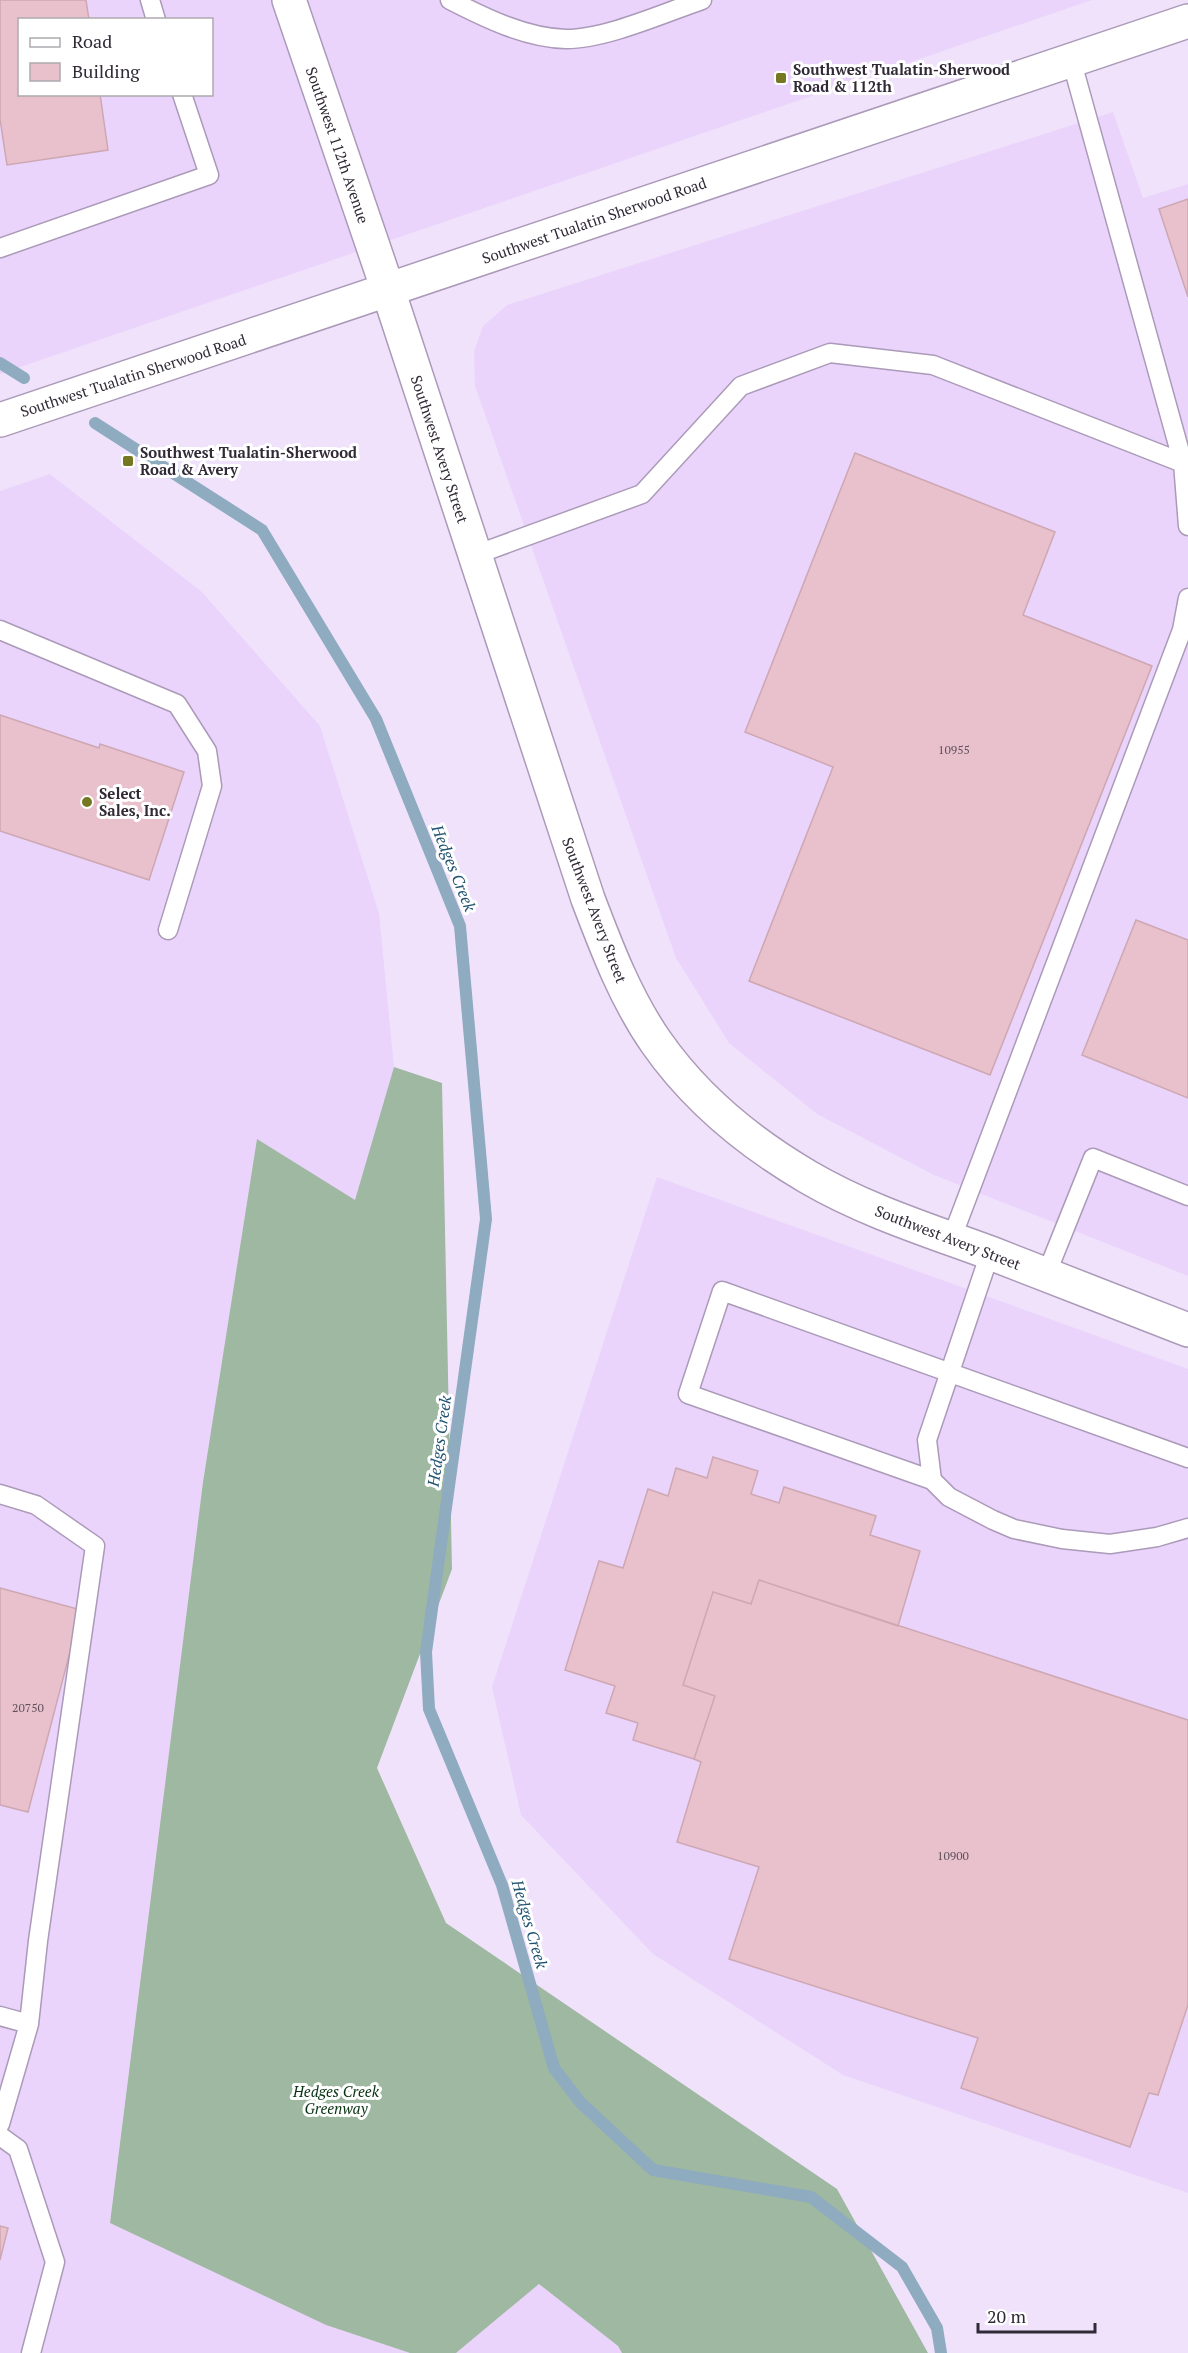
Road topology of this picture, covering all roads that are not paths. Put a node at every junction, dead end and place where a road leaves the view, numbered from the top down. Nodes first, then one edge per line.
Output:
1 (150, 0) edge
2 (289, 0) edge
3 (450, 0) edge
4 (702, 0) edge
5 (155, 18) edge
6 (1188, 21) edge
7 (1071, 59) junction
8 (183, 96) edge
9 (0, 248) edge
10 (388, 290) junction
11 (0, 420) edge
12 (1183, 463) junction
13 (1188, 526) edge
14 (475, 555) junction
15 (1188, 598) edge
16 (0, 630) edge
17 (168, 930) dead end
18 (1188, 1196) edge
19 (951, 1240) junction
20 (990, 1253) junction
21 (1046, 1275) junction
22 (1188, 1330) edge
23 (949, 1372) junction
24 (1188, 1458) edge
25 (932, 1479) junction
26 (0, 1494) edge
27 (1188, 1527) edge
28 (0, 2016) edge
29 (29, 2024) junction
30 (0, 2124) edge
31 (0, 2136) edge
32 (31, 2353) edge

1 - 5 lane
2 - 10 main road, Southwest 112th Avenue
3 - 4 lane
6 - 7 main road, Southwest Tualatin Sherwood Road
7 - 10 main road, Southwest Tualatin Sherwood Road
7 - 12 lane
8 - 9 lane
10 - 11 main road, Southwest Tualatin Sherwood Road
10 - 14 main road, Southwest Avery Street
12 - 13 lane
12 - 14 lane
14 - 19 main road, Southwest Avery Street
15 - 19 lane
16 - 17 lane
18 - 21 lane
19 - 20 main road, Southwest Avery Street
20 - 21 main road, Southwest Avery Street
20 - 23 lane
21 - 22 main road, Southwest Avery Street
23 - 24 lane
23 - 25 lane
23 - 25 lane
25 - 27 lane
26 - 29 lane
28 - 29 lane
29 - 30 lane
31 - 32 lane

